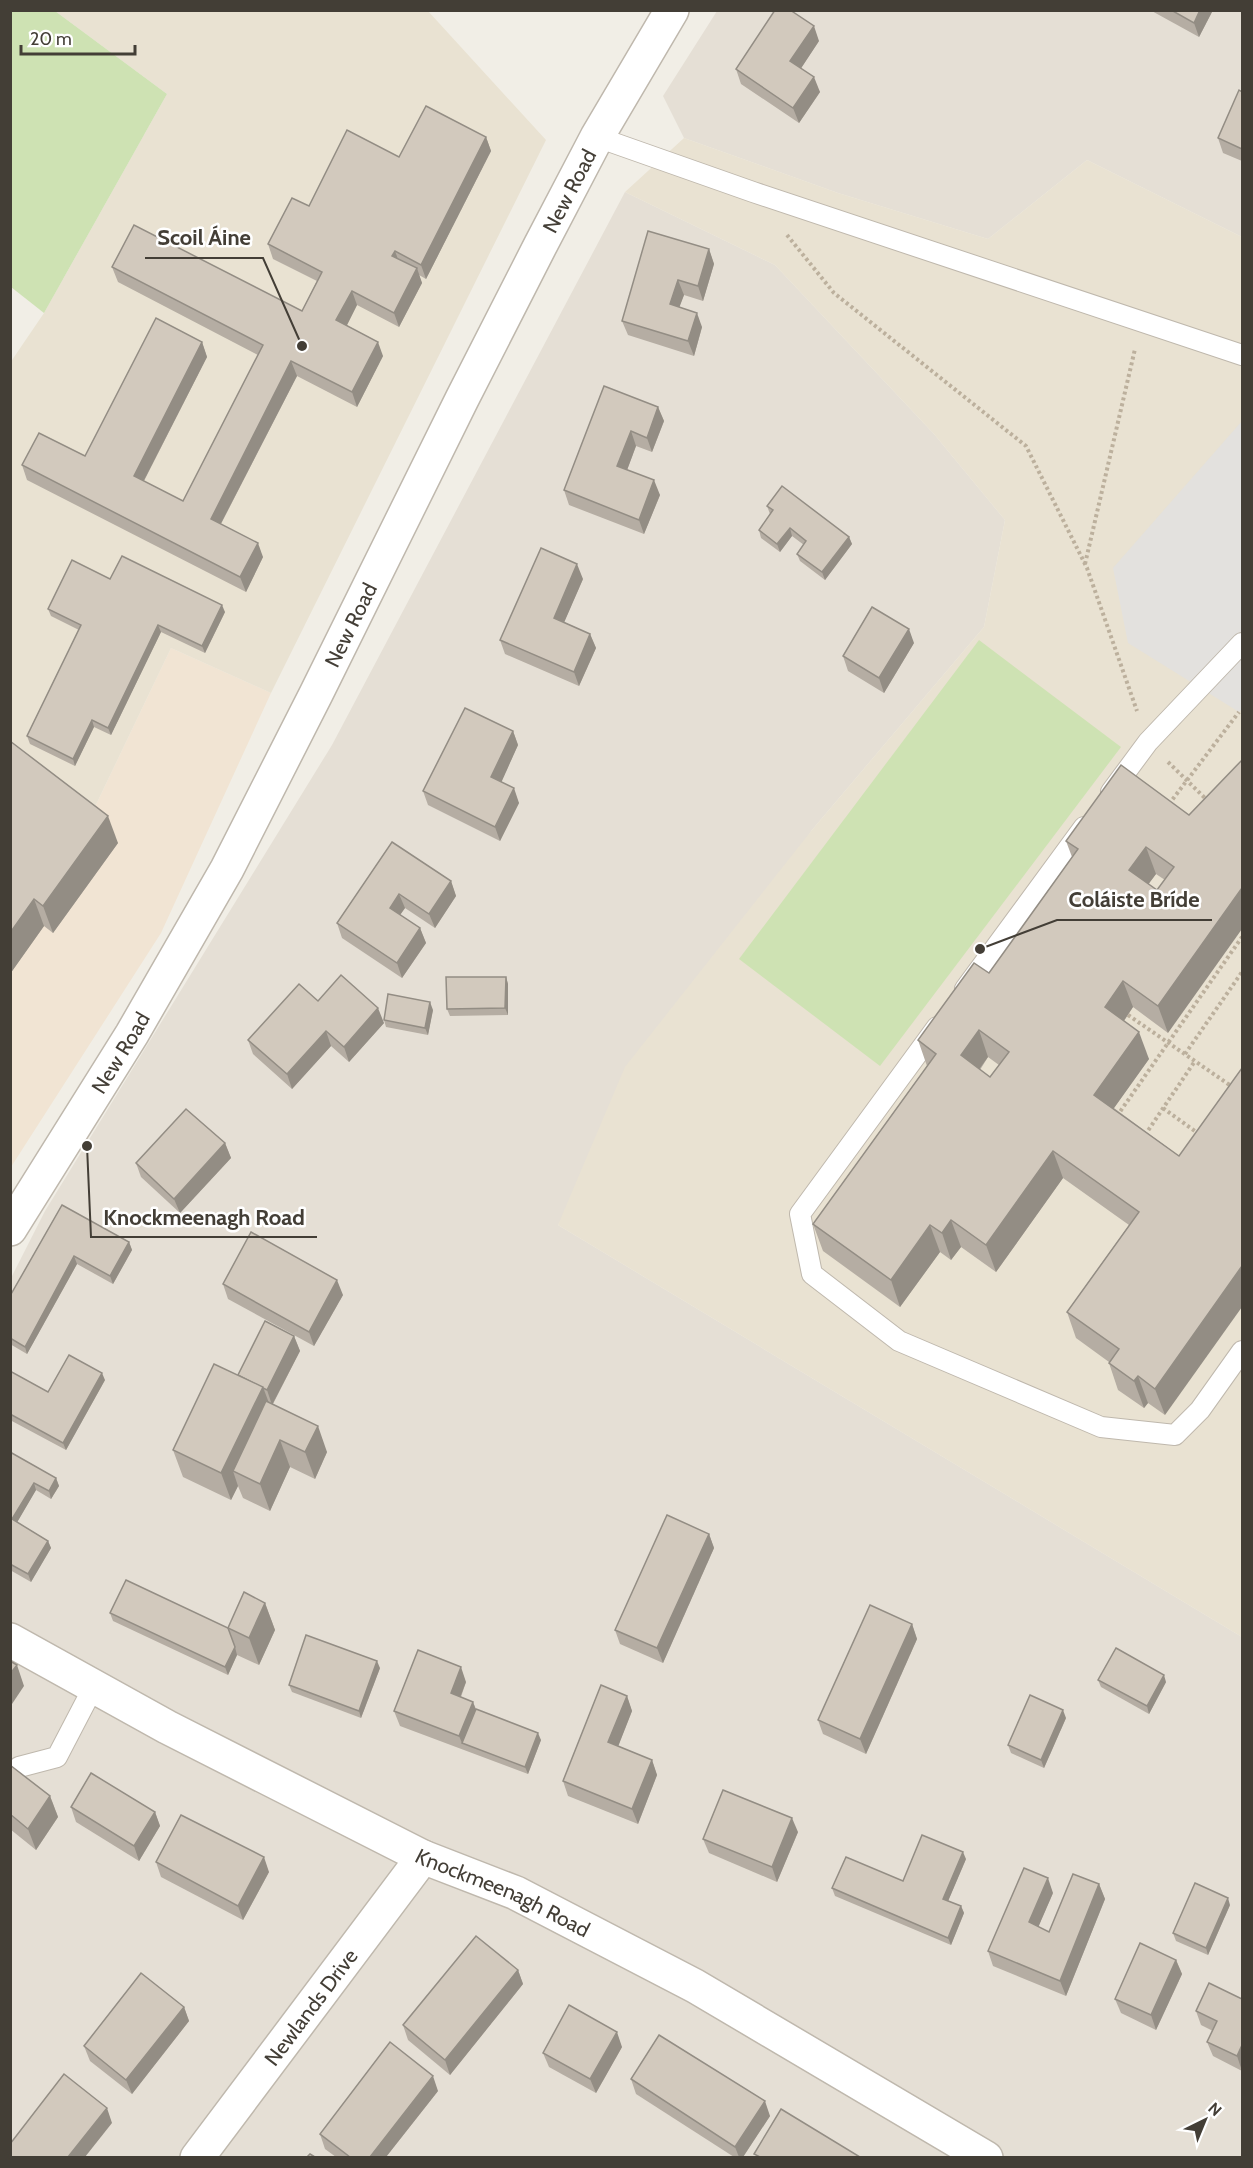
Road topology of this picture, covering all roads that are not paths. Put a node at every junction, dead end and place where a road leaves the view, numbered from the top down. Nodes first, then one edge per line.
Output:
1 (672, 10) edge
2 (597, 137) junction
3 (1242, 355) edge
4 (1242, 643) edge
5 (12, 1222) edge
6 (1242, 1351) edge
7 (10, 1640) edge
8 (94, 1686) junction
9 (19, 1767) dead end
10 (423, 1857) junction
11 (197, 2157) edge
12 (986, 2157) edge

1 - 2 street, New Road
2 - 3 lane
2 - 5 street, New Road
4 - 6 lane
7 - 8 street, Knockmeenagh Road
8 - 9 lane
8 - 10 street, Knockmeenagh Road
10 - 11 street, Newlands Drive
10 - 12 street, Knockmeenagh Road

